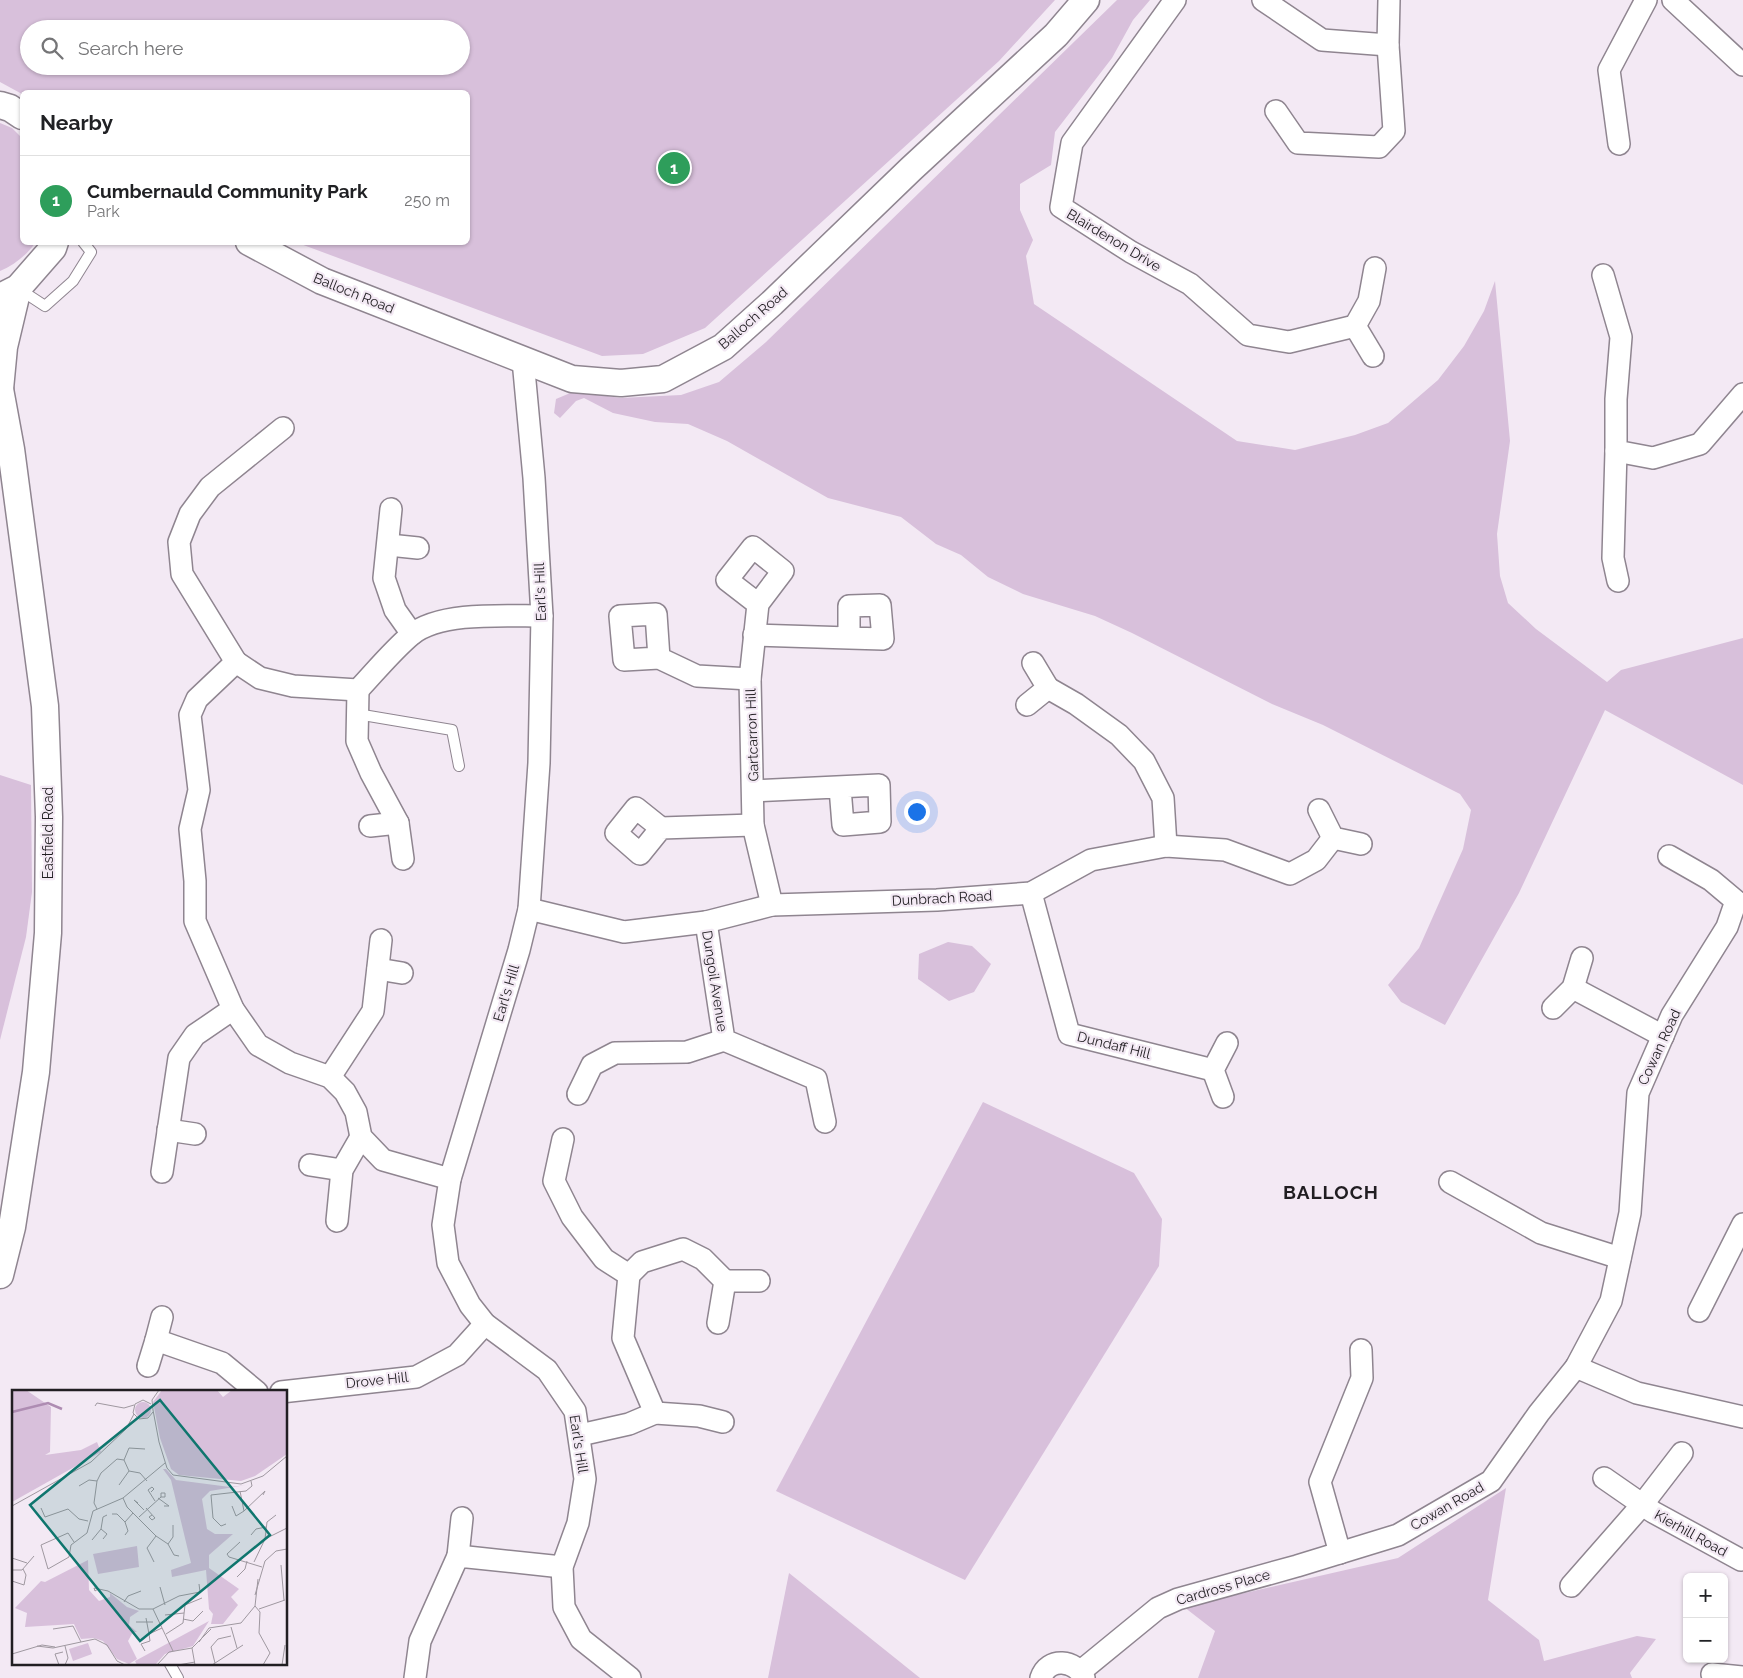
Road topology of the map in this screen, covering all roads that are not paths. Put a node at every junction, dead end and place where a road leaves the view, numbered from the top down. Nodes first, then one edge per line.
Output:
1 (1086, 0) edge
2 (1175, 0) edge
3 (1263, 0) edge
4 (1389, 0) edge
5 (1646, 0) edge
6 (1673, 0) edge
7 (1388, 45) junction
8 (1743, 65) edge
9 (1276, 111) dead end
10 (1619, 144) dead end
11 (54, 245) edge
12 (85, 245) edge
13 (254, 245) edge
14 (1375, 268) dead end
15 (1603, 275) dead end
16 (9, 292) edge
17 (1355, 326) junction
18 (1373, 356) dead end
19 (523, 360) junction
20 (0, 389) edge
21 (1743, 394) edge
22 (283, 428) dead end
23 (1616, 451) junction
24 (391, 509) dead end
25 (389, 545) junction
26 (418, 548) dead end
27 (1618, 581) dead end
28 (758, 604) dead end
29 (542, 616) junction
30 (412, 634) junction
31 (754, 635) junction
32 (849, 638) dead end
33 (659, 658) dead end
34 (236, 662) junction
35 (1033, 663) dead end
36 (750, 679) junction
37 (1048, 688) junction
38 (358, 690) junction
39 (1026, 705) dead end
40 (357, 714) junction
41 (458, 766) dead end
42 (840, 788) dead end
43 (753, 791) junction
44 (1318, 810) dead end
45 (398, 823) junction
46 (753, 825) junction
47 (370, 826) dead end
48 (661, 828) dead end
49 (1334, 838) junction
50 (1361, 844) dead end
51 (1166, 846) junction
52 (1669, 856) dead end
53 (404, 859) dead end
54 (1031, 893) junction
55 (772, 906) junction
56 (529, 909) junction
57 (706, 922) junction
58 (381, 940) dead end
59 (1582, 958) dead end
60 (378, 969) junction
61 (402, 973) dead end
62 (1573, 988) junction
63 (1553, 1008) dead end
64 (234, 1009) junction
65 (1663, 1036) junction
66 (724, 1040) junction
67 (1227, 1042) dead end
68 (1213, 1070) junction
69 (330, 1076) junction
70 (578, 1094) dead end
71 (1223, 1097) dead end
72 (825, 1122) dead end
73 (168, 1130) junction
74 (195, 1134) dead end
75 (361, 1137) junction
76 (563, 1139) dead end
77 (310, 1165) dead end
78 (342, 1170) junction
79 (162, 1172) dead end
80 (450, 1179) junction
81 (1450, 1182) dead end
82 (337, 1221) dead end
83 (1743, 1224) edge
84 (1620, 1258) junction
85 (0, 1275) edge
86 (629, 1275) junction
87 (759, 1280) dead end
88 (725, 1281) junction
89 (1699, 1311) dead end
90 (162, 1317) dead end
91 (718, 1323) dead end
92 (485, 1324) junction
93 (156, 1340) junction
94 (1361, 1350) dead end
95 (148, 1366) dead end
96 (1576, 1367) junction
97 (254, 1390) edge
98 (288, 1391) edge
99 (655, 1413) junction
100 (1743, 1417) edge
101 (723, 1422) dead end
102 (580, 1436) junction
103 (1682, 1453) dead end
104 (1604, 1478) dead end
105 (1642, 1505) junction
106 (462, 1518) dead end
107 (1340, 1553) junction
108 (458, 1556) junction
109 (1742, 1559) edge
110 (1297, 1566) joint
111 (562, 1567) junction
112 (1571, 1586) dead end
113 (171, 1666) edge
114 (1712, 1674) dead end
115 (1083, 1675) edge
116 (1743, 1677) edge
117 (178, 1678) edge
118 (415, 1678) edge
119 (630, 1678) edge
120 (1041, 1678) edge

1 - 19 street, Balloch Road
2 - 17 street, Blairdenon Drive
3 - 7 street
4 - 7 street
5 - 10 street
6 - 8 street
7 - 9 street
11 - 16 street
12 - 16 lane
13 - 19 street, Balloch Road
14 - 17 street
15 - 23 street
16 - 20 street, Eastfield Road
17 - 18 street
19 - 29 street, Earl's Hill
20 - 85 street, Eastfield Road
21 - 23 street
22 - 34 street
23 - 27 street
24 - 25 street
25 - 26 street
25 - 30 street
28 - 31 street, Gartcarron Hill
29 - 30 street
29 - 56 street, Earl's Hill
30 - 38 street
31 - 32 street
31 - 36 street, Gartcarron Hill
33 - 36 street, Gartcarron Hill
34 - 38 street
34 - 64 street
35 - 37 street
36 - 43 street, Gartcarron Hill
37 - 39 street
37 - 51 street
38 - 40 street
40 - 41 lane
40 - 45 street
42 - 43 street, Gartcarron Hill
43 - 46 street, Gartcarron Hill
44 - 49 street
45 - 47 street
45 - 53 street
46 - 48 street
46 - 55 street, Gartcarron Hill
49 - 50 street
49 - 51 street, Dunbrach Road
51 - 54 street, Dunbrach Road
52 - 65 street, Cowan Road
54 - 55 street, Dunbrach Road
54 - 68 street, Dundaff Hill
55 - 57 street, Dunbrach Road
56 - 57 street, Dunbrach Road
56 - 80 street, Earl's Hill
57 - 66 street, Dungoil Avenue
58 - 60 street
59 - 62 street
60 - 61 street
60 - 69 street
62 - 63 street
62 - 65 street
64 - 69 street
64 - 73 street
65 - 84 street, Cowan Road
66 - 70 street, Dungoil Avenue
66 - 72 street, Dungoil Avenue
67 - 68 street
68 - 71 street
69 - 75 street
73 - 74 street
73 - 79 street
75 - 78 street
75 - 80 street
76 - 86 street
77 - 78 street
78 - 82 street
80 - 92 street, Earl's Hill
81 - 84 street
83 - 89 street
84 - 96 street, Cowan Road
86 - 88 street
86 - 99 street
87 - 88 street
88 - 91 street
90 - 93 street
92 - 98 street, Drove Hill
92 - 102 street, Earl's Hill
93 - 95 street
93 - 97 street
94 - 107 street
96 - 100 street
96 - 107 street, Cowan Road
99 - 101 street
99 - 102 street
102 - 111 street, Earl's Hill
103 - 105 street, Kierhill Road
104 - 105 street, Kierhill Road
105 - 109 street, Kierhill Road
105 - 112 street, Kierhill Road
106 - 108 street
107 - 110 street, Cowan Road
108 - 111 street
108 - 118 street
110 - 115 street, Cardross Place
111 - 119 street, Earl's Hill
113 - 117 lane
114 - 116 street
115 - 120 street

